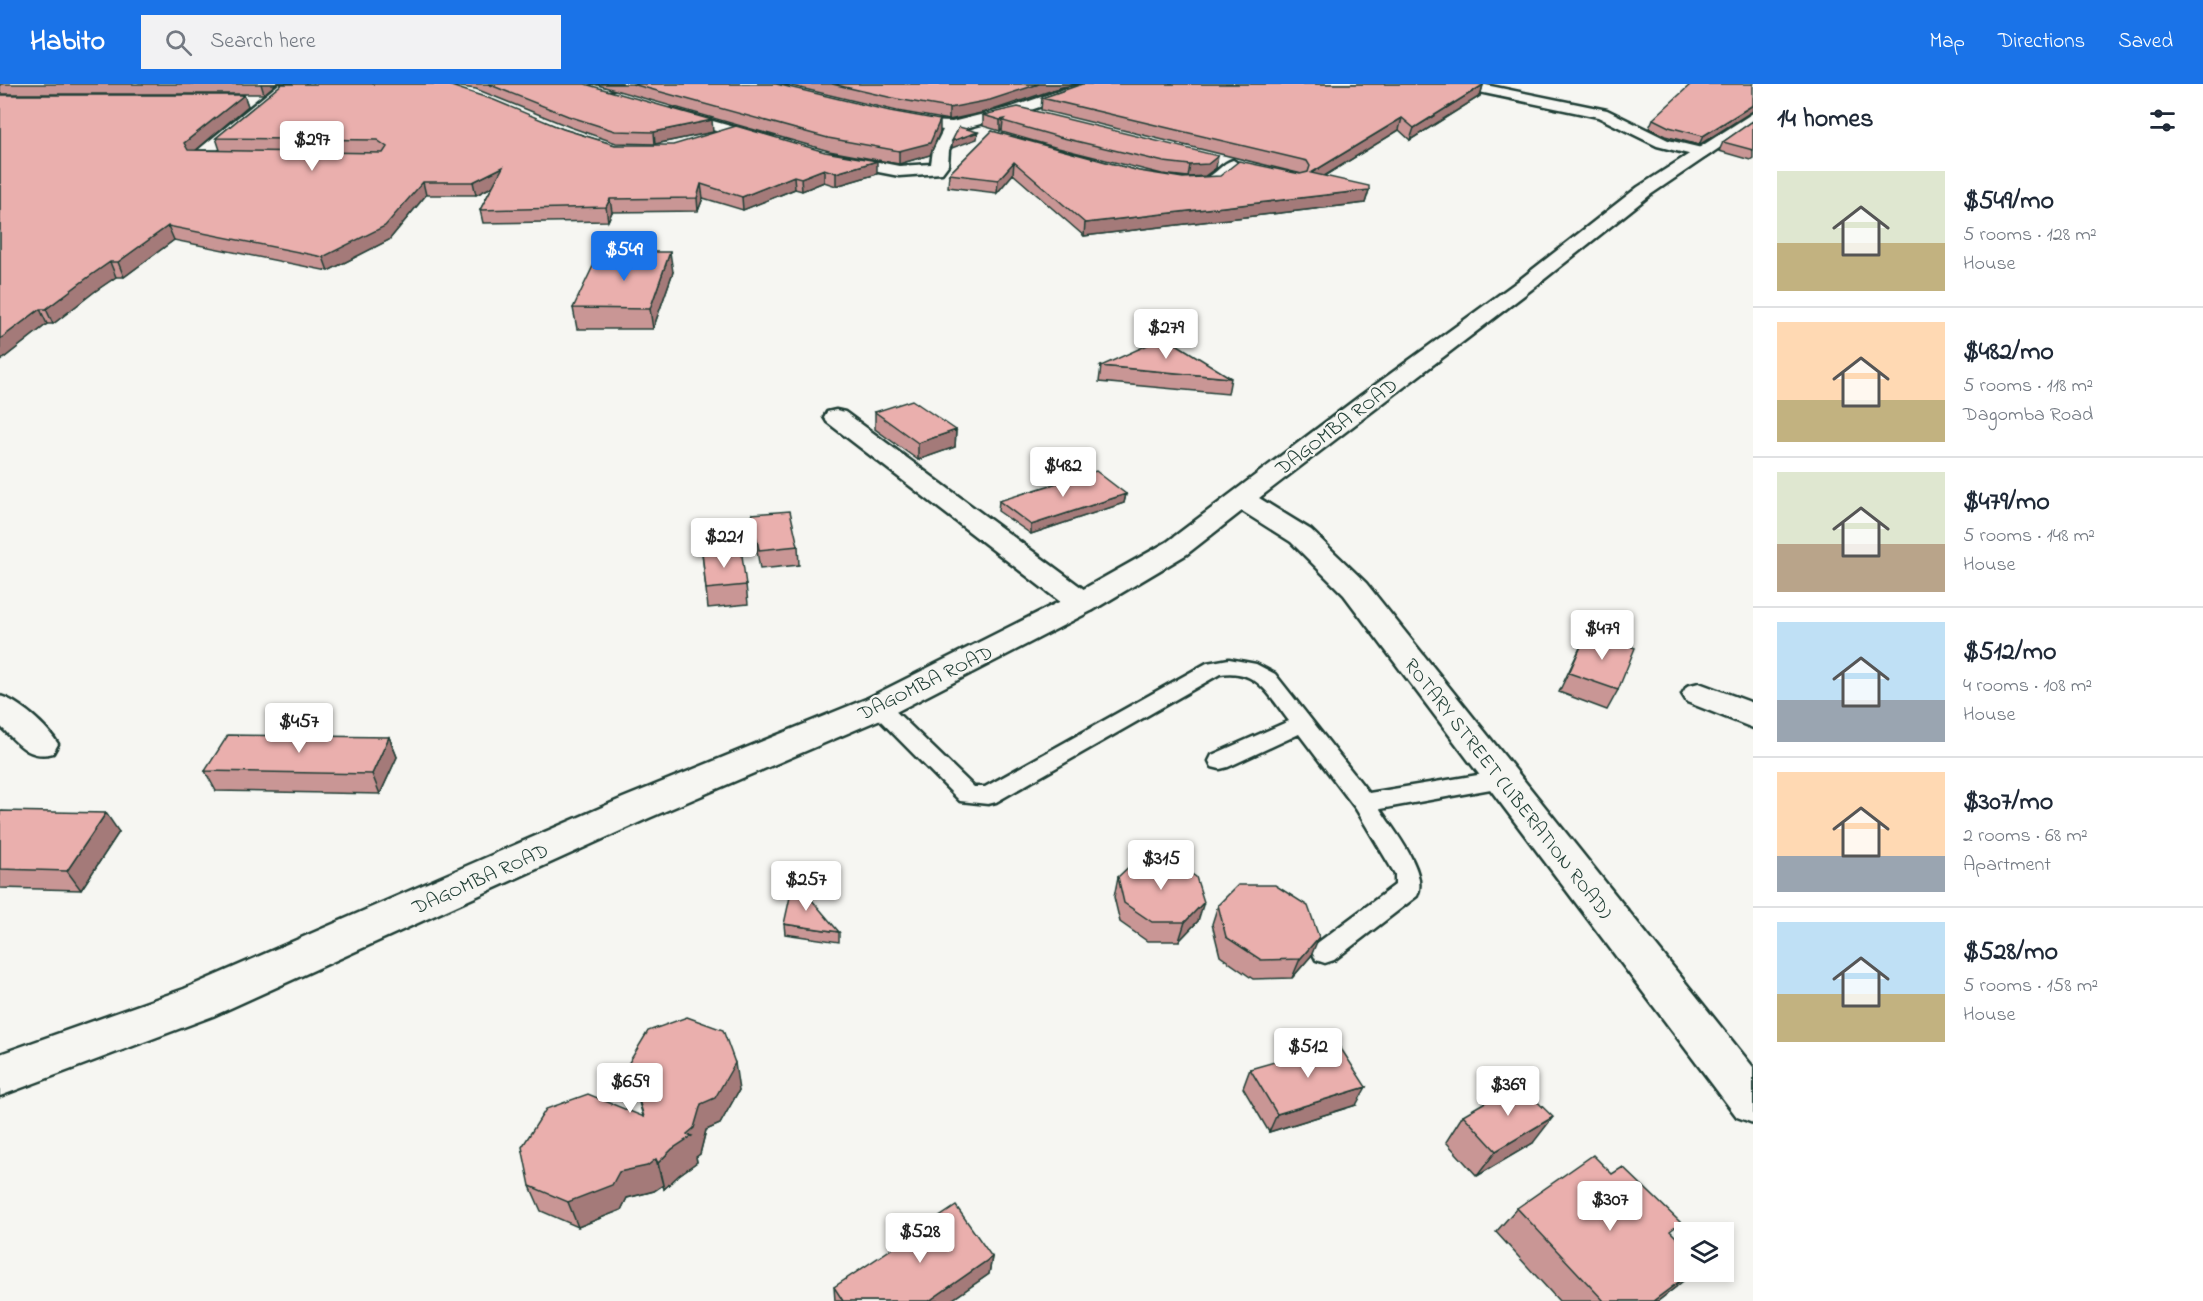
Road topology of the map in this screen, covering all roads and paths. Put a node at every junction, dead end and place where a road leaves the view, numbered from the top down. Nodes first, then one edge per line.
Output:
1 (288, 84) edge
2 (1093, 84) edge
3 (1461, 84) edge
4 (587, 89) edge
5 (614, 90) edge
6 (246, 100) dead end
7 (269, 100) junction
8 (649, 107) edge
9 (1017, 110) junction
10 (1753, 118) edge
11 (1051, 119) edge
12 (915, 122) edge
13 (955, 126) junction
14 (736, 132) junction
15 (991, 135) edge
16 (705, 141) edge
17 (781, 145) edge
18 (1704, 153) junction
19 (815, 154) edge
20 (253, 159) edge
21 (1210, 160) edge
22 (1168, 182) edge
23 (836, 417) dead end
24 (1241, 498) junction
25 (1082, 603) junction
26 (1699, 694) dead end
27 (0, 707) edge
28 (878, 707) junction
29 (1753, 716) edge
30 (1303, 724) junction
31 (41, 744) dead end
32 (1220, 761) dead end
33 (1502, 780) junction
34 (1364, 803) junction
35 (1325, 952) dead end
36 (0, 1075) edge
37 (1753, 1102) edge

1 - 7 street
2 - 9 street
3 - 18 street
4 - 5 street
6 - 7 street
7 - 20 street
8 - 14 street
9 - 11 street
9 - 13 street
10 - 18 street, DAGOMBA ROAD
12 - 13 street
13 - 15 street
13 - 19 street
14 - 16 street
14 - 17 street
18 - 24 street, DAGOMBA ROAD
21 - 22 street
23 - 25 street
24 - 25 street, DAGOMBA ROAD
24 - 33 street, ROTARY STREET (LIBERATION ROAD)
25 - 28 street, DAGOMBA ROAD
26 - 29 street
27 - 31 street
28 - 30 lane
28 - 36 street, DAGOMBA ROAD
30 - 32 lane
30 - 34 lane
33 - 34 lane
33 - 37 street, ROTARY STREET (LIBERATION ROAD)
34 - 35 lane

